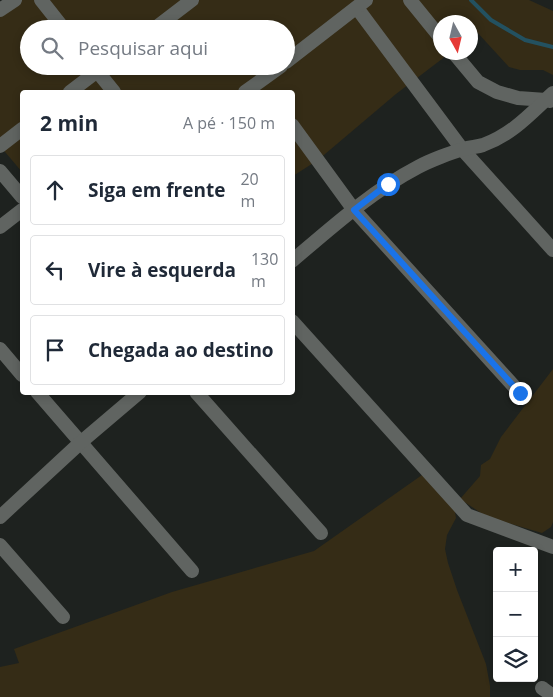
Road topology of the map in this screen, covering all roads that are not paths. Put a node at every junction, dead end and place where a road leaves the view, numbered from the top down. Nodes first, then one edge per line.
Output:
1 (15, 0) edge
2 (41, 0) edge
3 (192, 0) edge
4 (410, 0) edge
5 (362, 4) edge
6 (0, 10) edge
7 (57, 20) edge
8 (166, 20) edge
9 (433, 28) edge
10 (295, 55) edge
11 (460, 60) edge
12 (90, 75) edge
13 (103, 75) edge
14 (274, 75) edge
15 (265, 87) edge
16 (72, 90) edge
17 (113, 90) edge
18 (551, 98) edge
19 (295, 129) edge
20 (20, 131) edge
21 (0, 146) edge
22 (462, 149) junction
23 (0, 171) edge
24 (20, 195) edge
25 (354, 210) junction
26 (20, 212) edge
27 (0, 227) edge
28 (553, 250) edge
29 (295, 259) edge
30 (295, 324) edge
31 (0, 349) edge
32 (20, 373) edge
33 (520, 393) dead end
34 (40, 395) edge
35 (136, 395) edge
36 (199, 395) edge
37 (80, 443) junction
38 (0, 517) edge
39 (321, 533) dead end
40 (0, 545) edge
41 (553, 547) edge
42 (192, 572) dead end
43 (63, 617) dead end

1 - 6 street
2 - 7 street
3 - 8 street
4 - 9 street
5 - 10 street
5 - 22 street
11 - 18 street
12 - 16 street
13 - 17 street
14 - 15 street
18 - 22 street
19 - 25 street
20 - 21 street
22 - 25 street
22 - 28 street
23 - 24 street
25 - 29 street
25 - 33 street
26 - 27 street
30 - 41 street
31 - 32 street
34 - 37 street
35 - 37 street
36 - 39 street
37 - 38 street
37 - 42 street
40 - 43 street

